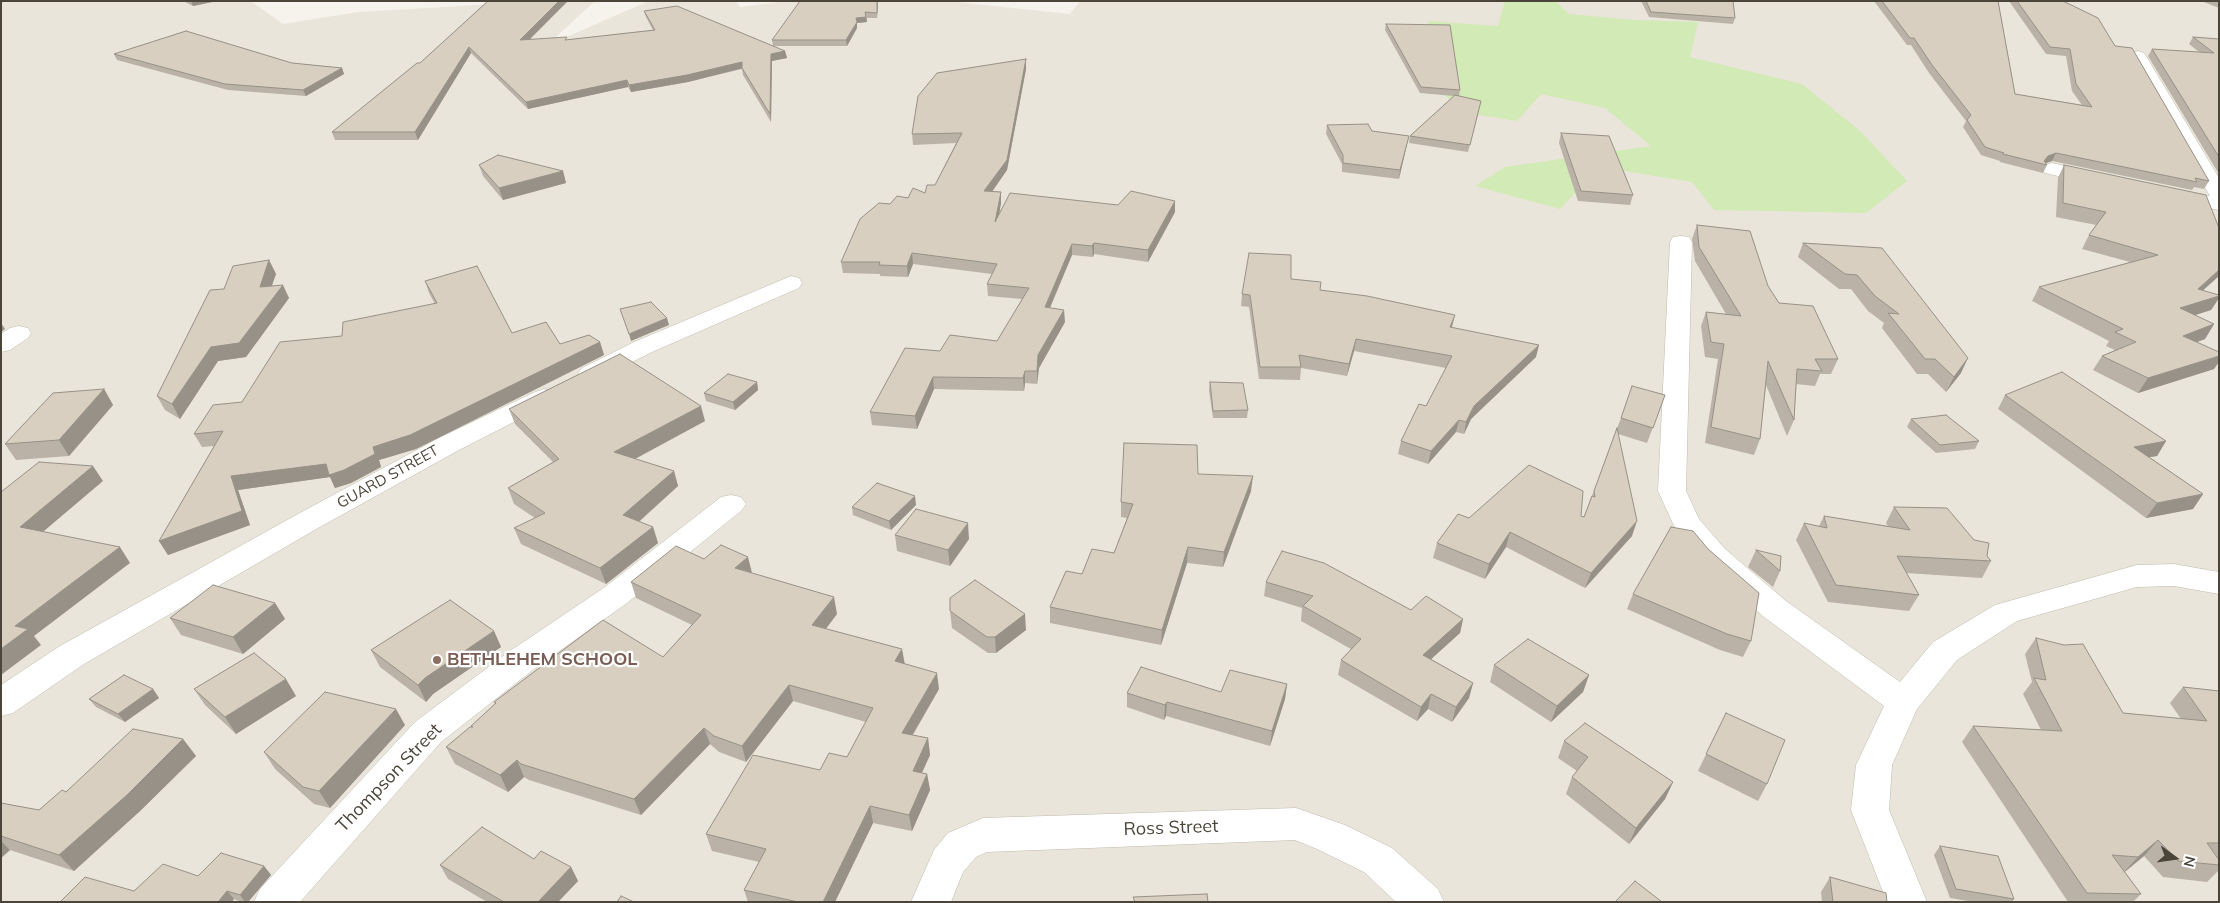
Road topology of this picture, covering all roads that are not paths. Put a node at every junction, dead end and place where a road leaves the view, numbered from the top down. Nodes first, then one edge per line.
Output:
1 (2138, 56) edge
2 (2052, 170) dead end
3 (2117, 183) edge
4 (2154, 191) edge
5 (2219, 196) edge
6 (2219, 204) edge
7 (1681, 242) dead end
8 (791, 282) dead end
9 (731, 504) dead end
10 (2219, 583) edge
11 (1903, 702) junction
12 (1, 703) edge
13 (274, 902) edge
14 (931, 902) edge
15 (1424, 902) edge
16 (1907, 902) edge

1 - 5 street
2 - 3 street
4 - 6 street
7 - 11 street
8 - 12 street, GUARD STREET
9 - 13 street, Thompson Street
10 - 11 street
11 - 16 street
14 - 15 street, Ross Street

